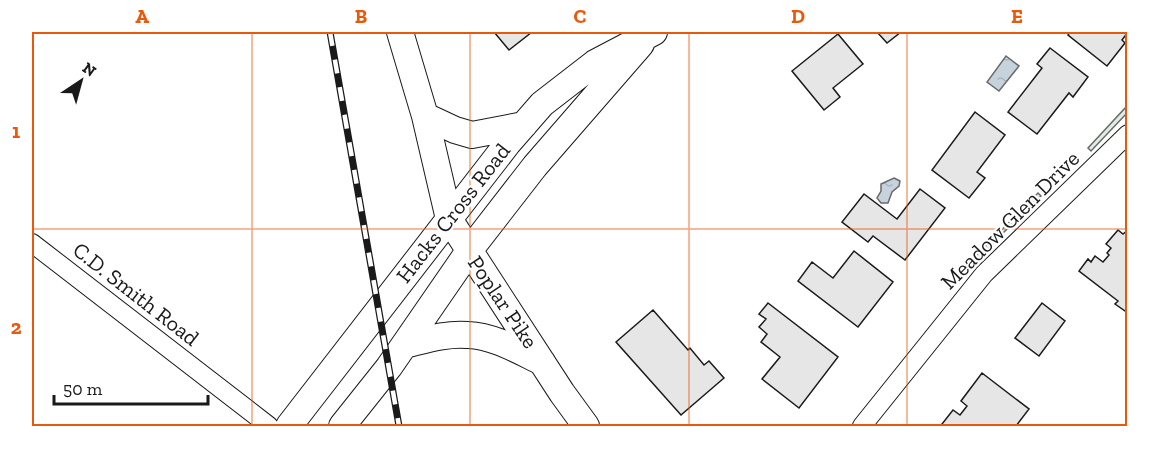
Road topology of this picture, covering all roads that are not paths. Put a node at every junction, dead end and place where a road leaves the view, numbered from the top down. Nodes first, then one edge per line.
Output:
1 (400, 32) edge
2 (652, 33) edge
3 (425, 116) junction
4 (524, 125) junction
5 (1128, 134) edge
6 (449, 219) junction
7 (32, 243) edge
8 (469, 251) junction
9 (404, 345) junction
10 (543, 362) junction
11 (268, 426) edge
12 (289, 426) edge
13 (342, 426) edge
14 (586, 426) edge
15 (862, 426) edge

1 - 3 main road, Poplar Pike
2 - 4 main road, Hacks Cross Road
2 - 8 main road, Hacks Cross Road
3 - 4 main road
3 - 6 main road, Poplar Pike
4 - 6 main road, Hacks Cross Road
5 - 15 street, Meadow Glen Drive
6 - 8 main road, Poplar Pike
6 - 12 main road, Hacks Cross Road
7 - 11 street, C.D. Smith Road
8 - 9 main road, Hacks Cross Road
8 - 10 main road, Poplar Pike
9 - 10 main road
9 - 13 main road, Hacks Cross Road
10 - 14 main road, Poplar Pike

